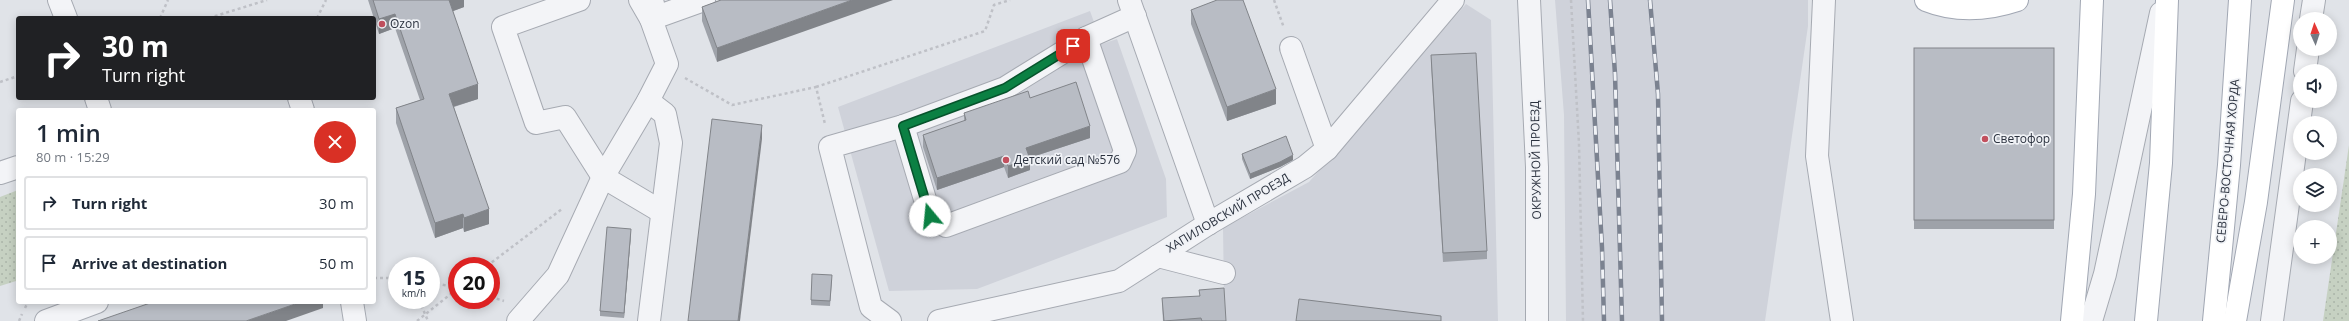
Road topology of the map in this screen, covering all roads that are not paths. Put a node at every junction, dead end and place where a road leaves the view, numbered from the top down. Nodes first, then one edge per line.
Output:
1 (59, 0) edge
2 (579, 0) edge
3 (640, 0) edge
4 (704, 0) edge
5 (1453, 0) edge
6 (1528, 0) edge
7 (1824, 0) edge
8 (1926, 0) edge
9 (2017, 0) edge
10 (2092, 0) edge
11 (2163, 0) edge
12 (2167, 0) edge
13 (2240, 0) edge
14 (2283, 0) edge
15 (2314, 0) edge
16 (1132, 8) edge
17 (652, 9) edge
18 (2312, 12) edge
19 (65, 16) edge
20 (1086, 38) junction
21 (1291, 48) road end
22 (648, 101) junction
23 (2301, 108) edge
24 (903, 126) junction
25 (1327, 149) junction
26 (16, 168) edge
27 (0, 173) edge
28 (603, 177) junction
29 (662, 212) junction
30 (1208, 224) junction
31 (1158, 256) junction
32 (1224, 273) dead end
33 (92, 304) edge
34 (352, 304) edge
35 (514, 311) edge
36 (46, 321) edge
37 (355, 321) edge
38 (649, 321) edge
39 (890, 321) edge
40 (939, 321) edge
41 (1537, 321) edge
42 (1842, 321) edge
43 (2072, 321) edge
44 (2091, 321) edge
45 (2146, 321) edge
46 (2214, 321) edge
47 (2235, 321) edge
48 (2272, 321) edge

1 - 19 street
2 - 28 street
3 - 17 street
4 - 17 street
5 - 25 street, ХАПИЛОВСКИЙ ПРОЕЗД
6 - 41 street, ОКРУЖНОЙ ПРОЕЗД
7 - 42 street
8 - 9 main road
10 - 43 main road
11 - 44 street
12 - 45 main road
13 - 46 main road, СЕВЕРО-ВОСТОЧНАЯ ХОРДА
14 - 47 main road
15 - 18 street
16 - 20 street
16 - 30 street
17 - 22 street
20 - 24 street
20 - 24 street
21 - 25 street
22 - 28 street
22 - 29 street
23 - 48 street
24 - 39 street
25 - 30 street, ХАПИЛОВСКИЙ ПРОЕЗД
26 - 27 street
28 - 29 street
28 - 35 street
29 - 38 street
30 - 31 street, ХАПИЛОВСКИЙ ПРОЕЗД
31 - 32 street
31 - 40 street, ХАПИЛОВСКИЙ ПРОЕЗД
33 - 36 street
34 - 37 street

